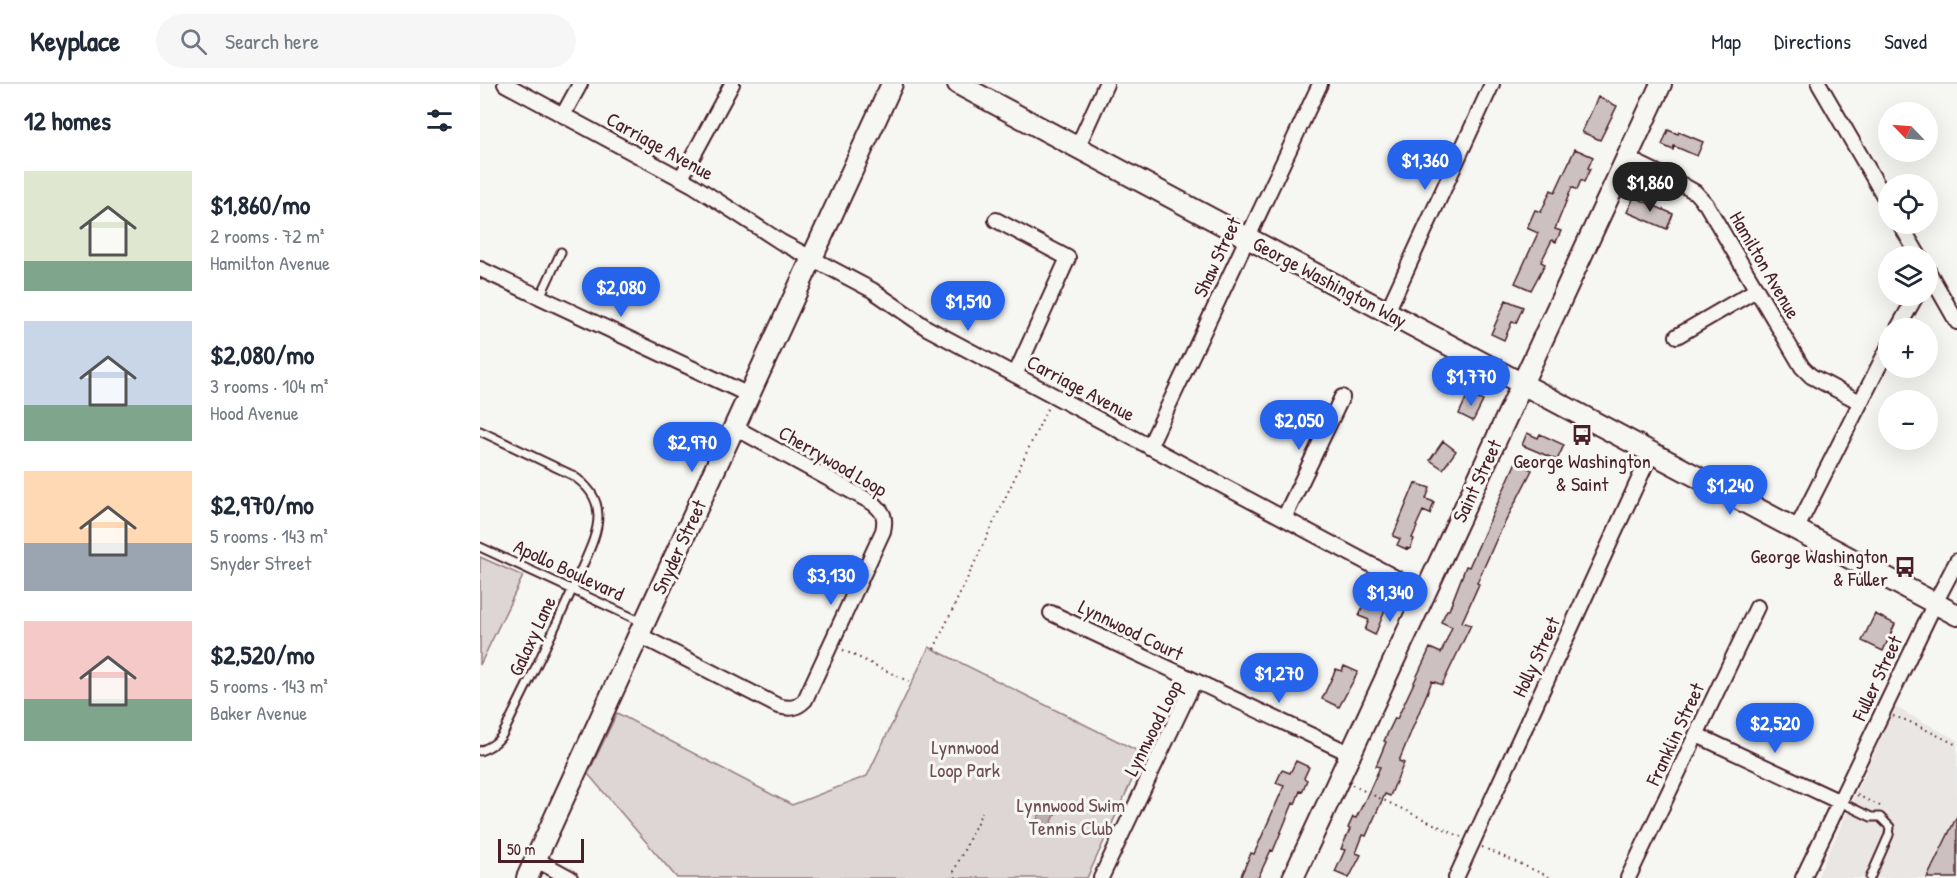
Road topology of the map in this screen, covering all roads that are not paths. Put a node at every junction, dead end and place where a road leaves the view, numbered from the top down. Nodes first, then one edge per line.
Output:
1 (505, 84) edge
2 (580, 84) edge
3 (732, 84) edge
4 (891, 84) edge
5 (958, 84) edge
6 (1106, 84) edge
7 (1320, 84) edge
8 (1492, 84) edge
9 (1660, 84) edge
10 (1820, 84) edge
11 (563, 115) junction
12 (1077, 147) junction
13 (1627, 158) junction
14 (681, 178) junction
15 (1878, 186) edge
16 (996, 220) dead end
17 (1247, 238) junction
18 (561, 252) dead end
19 (812, 258) junction
20 (480, 268) edge
21 (1756, 290) junction
22 (1938, 292) edge
23 (540, 297) junction
24 (1387, 312) junction
25 (1957, 322) edge
26 (1677, 336) dead end
27 (1878, 367) edge
28 (1015, 375) junction
29 (1522, 383) junction
30 (749, 395) junction
31 (1342, 397) dead end
32 (1860, 402) junction
33 (734, 427) junction
34 (480, 431) edge
35 (1149, 447) junction
36 (1651, 453) junction
37 (1284, 518) junction
38 (1796, 530) junction
39 (480, 547) edge
40 (1957, 561) edge
41 (572, 590) junction
42 (1424, 593) junction
43 (1935, 603) junction
44 (1757, 607) dead end
45 (1051, 613) dead end
46 (1957, 615) edge
47 (642, 629) junction
48 (1194, 682) junction
49 (1697, 735) junction
50 (480, 751) edge
51 (1351, 754) junction
52 (1840, 802) junction
53 (535, 859) junction
54 (527, 878) edge
55 (570, 878) edge
56 (1101, 878) edge
57 (1293, 878) edge
58 (1456, 878) edge
59 (1629, 878) edge
60 (1803, 878) edge
61 (1870, 878) edge

1 - 11 street, Carriage Avenue
2 - 11 street
3 - 14 street
4 - 19 street, Snyder Street
5 - 12 street, George Washington Way
6 - 12 street
7 - 17 street, Shaw Street
8 - 24 street
9 - 13 street, Saint Street
10 - 15 street
11 - 14 street, Carriage Avenue
12 - 17 street, George Washington Way
13 - 21 street, Hamilton Avenue
13 - 29 street, Saint Street
14 - 19 street, Carriage Avenue
16 - 28 street
17 - 24 street, George Washington Way
17 - 35 street, Shaw Street
18 - 23 lane
19 - 28 street, Carriage Avenue
19 - 30 street, Snyder Street
20 - 23 street
21 - 26 street
21 - 32 street, Hamilton Avenue
22 - 25 street
23 - 30 street
24 - 29 street, George Washington Way
27 - 32 street
28 - 35 street, Carriage Avenue
29 - 36 street, George Washington Way
29 - 42 street, Saint Street
30 - 33 street, Snyder Street
31 - 37 street
32 - 38 street
33 - 47 street, Snyder Street
33 - 47 street, Cherrywood Loop
34 - 41 lane, Galaxy Lane
35 - 37 street, Carriage Avenue
36 - 38 street, George Washington Way
36 - 58 street, Holly Street
37 - 42 street, Carriage Avenue
38 - 43 street, George Washington Way
39 - 41 lane, Apollo Boulevard
40 - 43 street, Fuller Street
41 - 47 lane, Apollo Boulevard
41 - 50 lane, Galaxy Lane
42 - 51 street, Saint Street
43 - 46 street, George Washington Way
43 - 52 street, Fuller Street
44 - 49 street, Franklin Street
45 - 48 street, Lynnwood Court
47 - 53 street, Snyder Street
48 - 51 street, Lynnwood Loop
48 - 56 street, Lynnwood Loop
49 - 52 street
49 - 59 street, Franklin Street
51 - 57 street, Saint Street
52 - 60 street, Fuller Street
52 - 61 lane
53 - 54 street, Snyder Street
53 - 55 street

